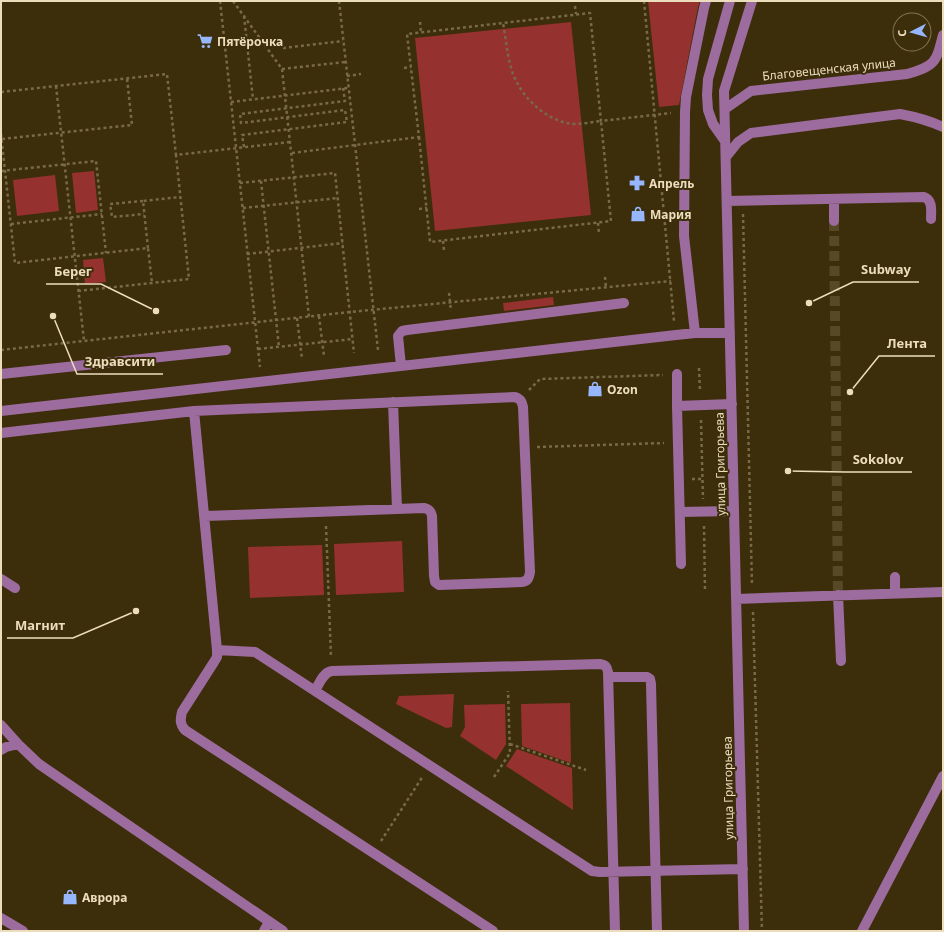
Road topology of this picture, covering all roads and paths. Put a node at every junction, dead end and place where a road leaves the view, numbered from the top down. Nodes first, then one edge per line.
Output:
1 (220, 1) edge
2 (234, 1) edge
3 (339, 1) edge
4 (644, 1) edge
5 (706, 1) edge
6 (730, 1) edge
7 (752, 1) edge
8 (575, 6) dead end
9 (576, 14) junction
10 (244, 15) junction
11 (420, 22) dead end
12 (503, 23) junction
13 (421, 32) junction
14 (943, 35) edge
15 (343, 41) junction
16 (283, 48) dead end
17 (346, 62) junction
18 (411, 67) junction
19 (282, 68) junction
20 (404, 68) dead end
21 (361, 74) dead end
22 (347, 76) junction
23 (127, 78) junction
24 (56, 86) junction
25 (343, 88) junction
26 (348, 88) junction
27 (1, 92) edge
28 (286, 95) junction
29 (253, 99) junction
30 (231, 102) junction
31 (287, 108) junction
32 (725, 109) junction
33 (685, 112) junction
34 (655, 114) junction
35 (288, 117) junction
36 (601, 121) junction
37 (943, 127) edge
38 (289, 129) junction
39 (61, 133) junction
40 (1, 134) edge
41 (419, 137) junction
42 (2, 139) edge
43 (725, 141) junction
44 (290, 142) junction
45 (355, 145) junction
46 (244, 147) junction
47 (236, 148) junction
48 (292, 153) junction
49 (176, 155) junction
50 (726, 157) junction
51 (65, 164) junction
52 (1, 171) edge
53 (5, 171) junction
54 (294, 177) junction
55 (261, 181) junction
56 (240, 183) junction
57 (180, 197) junction
58 (338, 198) junction
59 (834, 199) junction
60 (743, 200) junction
61 (143, 201) junction
62 (727, 201) junction
63 (297, 202) junction
64 (264, 206) junction
65 (243, 208) junction
66 (427, 208) junction
67 (419, 209) dead end
68 (102, 214) junction
69 (144, 214) junction
70 (70, 217) junction
71 (931, 219) dead end
72 (834, 221) tunnel mouth
73 (598, 223) junction
74 (11, 224) junction
75 (599, 234) dead end
76 (443, 241) junction
77 (343, 244) junction
78 (148, 248) junction
79 (302, 248) junction
80 (444, 250) dead end
81 (269, 252) junction
82 (106, 253) junction
83 (248, 254) junction
84 (75, 256) junction
85 (671, 282) junction
86 (152, 283) junction
87 (78, 291) junction
88 (624, 303) dead end
89 (374, 310) junction
90 (350, 312) junction
91 (319, 316) junction
92 (309, 317) junction
93 (297, 318) junction
94 (276, 320) junction
95 (255, 323) junction
96 (695, 333) junction
97 (730, 333) junction
98 (676, 335) junction
99 (353, 339) junction
100 (84, 341) junction
101 (322, 342) junction
102 (300, 345) junction
103 (279, 347) junction
104 (258, 349) junction
105 (1, 350) edge
106 (226, 350) dead end
107 (378, 350) dead end
108 (354, 353) dead end
109 (324, 356) dead end
110 (302, 359) dead end
111 (401, 366) junction
112 (699, 368) dead end
113 (1, 374) edge
114 (677, 374) joint
115 (540, 379) dead end
116 (261, 382) junction
117 (392, 402) junction
118 (732, 404) junction
119 (678, 406) junction
120 (700, 406) junction
121 (1, 411) edge
122 (194, 411) junction
123 (1, 433) edge
124 (678, 443) junction
125 (542, 447) dead end
126 (397, 509) junction
127 (326, 511) junction
128 (734, 511) junction
129 (680, 512) junction
130 (703, 512) junction
131 (205, 516) junction
132 (681, 564) dead end
133 (894, 577) dead end
134 (1, 579) edge
135 (15, 588) dead end
136 (705, 591) dead end
137 (943, 592) edge
138 (895, 593) junction
139 (838, 595) junction
140 (752, 598) junction
141 (736, 599) junction
142 (217, 650) junction
143 (841, 661) dead end
144 (332, 671) junction
145 (608, 677) junction
146 (315, 691) junction
147 (508, 691) dead end
148 (1, 725) edge
149 (18, 744) junction
150 (510, 744) junction
151 (1, 750) edge
152 (430, 766) junction
153 (586, 770) dead end
154 (943, 776) edge
155 (494, 777) dead end
156 (374, 853) junction
157 (743, 869) junction
158 (656, 871) junction
159 (613, 872) junction
160 (1, 918) edge
161 (267, 927) edge
162 (23, 931) edge
163 (282, 931) edge
164 (493, 931) edge
165 (615, 931) edge
166 (657, 931) edge
167 (744, 931) edge
168 (762, 931) edge
169 (862, 931) edge

1 - 30 path
2 - 10 path
3 - 15 path
4 - 34 path
5 - 33 street
6 - 43 street
7 - 32 street, улица Григорьева
8 - 9 path
9 - 12 path
9 - 36 path
10 - 19 path
10 - 29 path
11 - 13 path
12 - 13 path
12 - 36 path
13 - 18 path
14 - 32 street, Благовещенская улица
15 - 16 path
15 - 17 path
17 - 19 path
17 - 22 path
18 - 20 path
18 - 41 path
19 - 28 path
21 - 22 path
22 - 26 path
23 - 24 path
23 - 39 path
23 - 49 path
24 - 27 path
24 - 39 path
25 - 26 path
25 - 28 path
25 - 31 path
26 - 45 path
28 - 29 path
28 - 31 path
29 - 30 path
30 - 47 path
31 - 35 path
31 - 35 path
32 - 43 street, улица Григорьева
33 - 34 path
33 - 96 street
34 - 36 path
34 - 85 path
35 - 38 path
35 - 38 path
36 - 73 path
37 - 50 street
38 - 44 path
38 - 46 path
39 - 42 path
39 - 51 path
40 - 42 path
41 - 45 path
41 - 66 path
42 - 53 path
43 - 50 street, улица Григорьева
44 - 46 path
44 - 48 path
45 - 48 path
45 - 89 path
46 - 47 path
47 - 49 path
47 - 56 path
48 - 54 path
49 - 57 path
50 - 62 street, улица Григорьева
51 - 53 path
51 - 68 path
51 - 70 path
52 - 53 path
53 - 74 path
54 - 55 path
54 - 58 path
54 - 63 path
55 - 56 path
55 - 64 path
56 - 65 path
57 - 61 path
57 - 86 path
58 - 63 path
58 - 77 path
59 - 60 street
59 - 71 street
59 - 72 street
60 - 62 street
60 - 140 path
61 - 69 path
61 - 69 path
62 - 97 street, улица Григорьева
63 - 64 path
63 - 79 path
64 - 65 path
64 - 81 path
65 - 83 path
66 - 67 path
66 - 76 path
68 - 70 path
68 - 82 path
69 - 78 path
70 - 74 path
70 - 84 path
73 - 75 path
73 - 76 path
74 - 84 path
76 - 80 path
77 - 79 path
77 - 90 path
78 - 82 path
78 - 86 path
79 - 81 path
79 - 92 path
81 - 83 path
81 - 94 path
82 - 84 path
83 - 95 path
84 - 87 path
85 - 89 path
85 - 98 path
86 - 87 path
87 - 100 path
88 - 111 street
89 - 90 path
89 - 107 path
90 - 91 path
90 - 99 path
91 - 92 path
91 - 101 path
92 - 93 path
93 - 94 path
93 - 102 path
94 - 95 path
94 - 103 path
95 - 100 path
95 - 104 path
96 - 97 street
96 - 98 street
97 - 118 street, улица Григорьева
98 - 111 street
99 - 101 path
99 - 108 path
100 - 105 path
101 - 102 path
101 - 109 path
102 - 103 path
102 - 110 path
103 - 104 path
104 - 116 path
106 - 113 street
111 - 116 street
112 - 120 path
114 - 115 path
114 - 119 street
116 - 121 street
117 - 122 street
117 - 126 street
117 - 126 street
118 - 120 street
118 - 128 street, улица Григорьева
119 - 120 street
119 - 124 street
120 - 130 path
122 - 123 street
122 - 131 street
124 - 125 path
124 - 129 street
126 - 127 street
127 - 131 street
127 - 144 path
128 - 130 street
128 - 141 street, улица Григорьева
129 - 130 street
129 - 132 street
130 - 136 path
131 - 142 street
133 - 138 street
134 - 135 street
137 - 138 street
138 - 139 street
139 - 140 street
139 - 143 street
140 - 141 street
140 - 168 path
141 - 157 street, улица Григорьева
142 - 146 street
142 - 156 street
144 - 145 street
144 - 146 street
145 - 158 street
145 - 159 street
146 - 152 street
147 - 150 path
148 - 149 street
149 - 151 street
149 - 161 street
150 - 153 path
150 - 155 path
152 - 156 path
152 - 159 street
154 - 169 street
156 - 164 street
157 - 158 street
157 - 167 street, улица Григорьева
158 - 159 street
158 - 166 street
159 - 165 street
160 - 162 street
161 - 163 street

